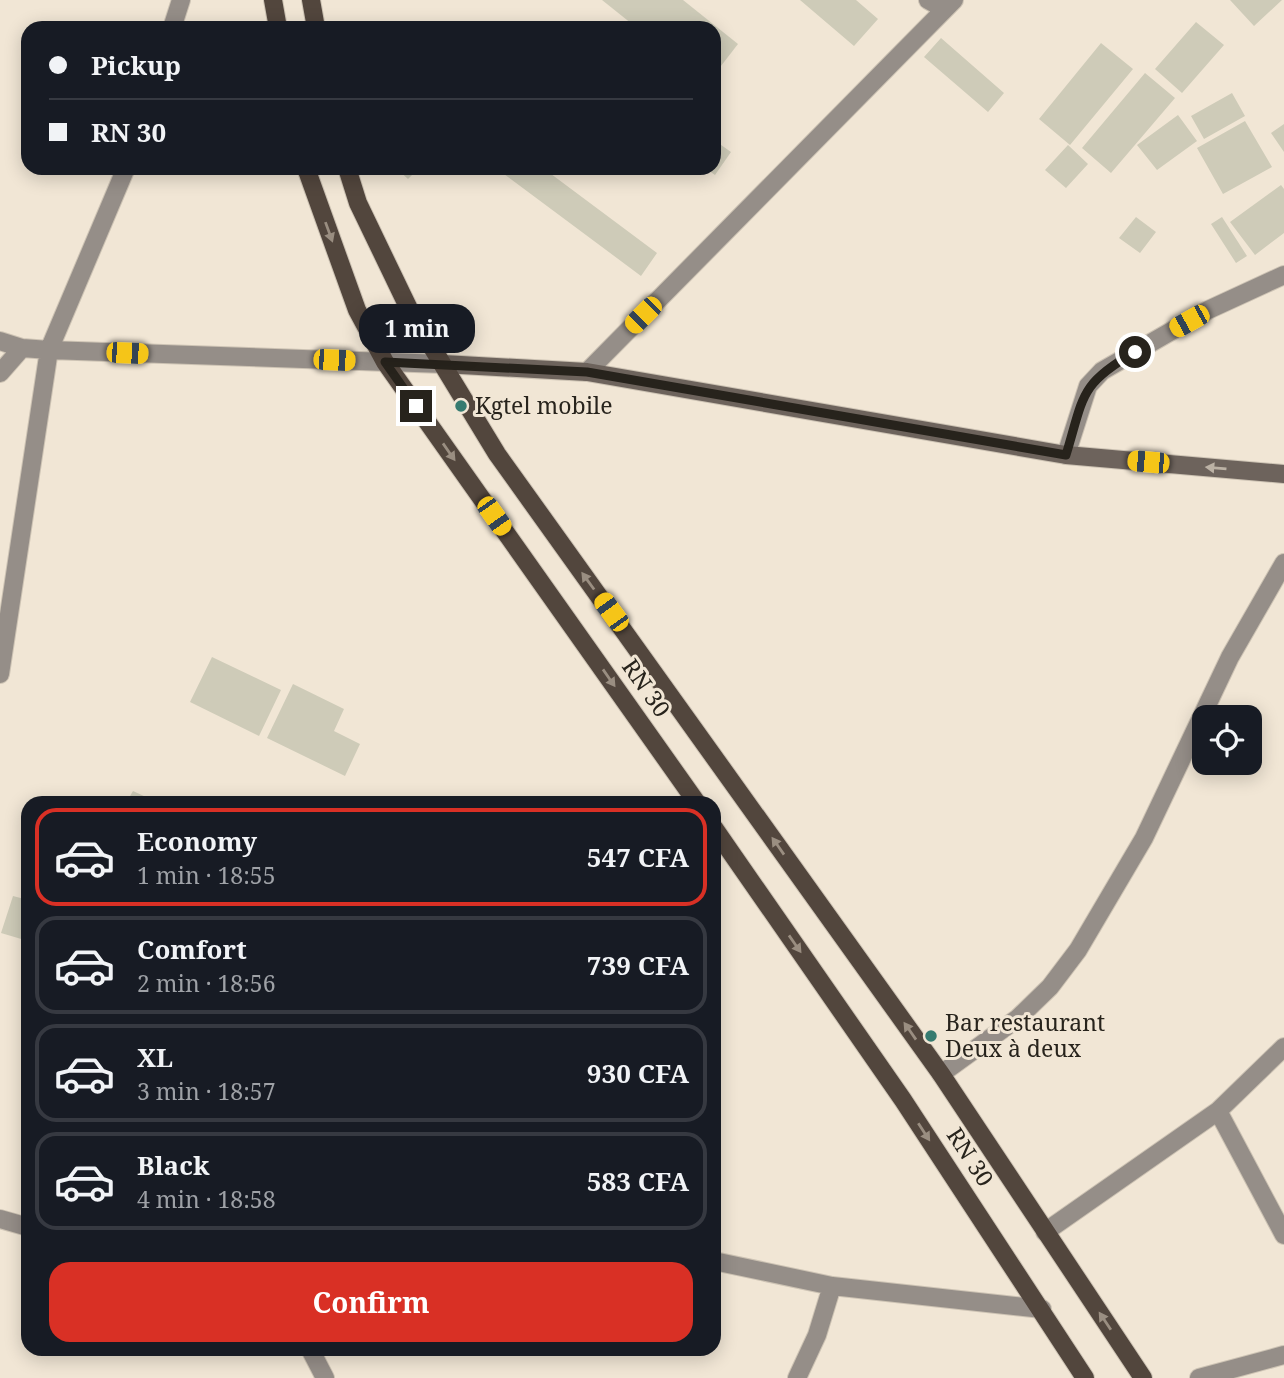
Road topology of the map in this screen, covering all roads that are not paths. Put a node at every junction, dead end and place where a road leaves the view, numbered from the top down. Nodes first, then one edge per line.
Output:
1 (181, 0) edge
2 (273, 0) edge
3 (311, 0) edge
4 (928, 0) edge
5 (949, 5) edge
6 (174, 21) edge
7 (277, 21) edge
8 (315, 21) edge
9 (123, 175) edge
10 (309, 175) edge
11 (349, 175) edge
12 (1284, 275) edge
13 (0, 341) edge
14 (22, 348) junction
15 (49, 350) junction
16 (385, 362) junction
17 (443, 364) junction
18 (587, 372) junction
19 (0, 373) edge
20 (1066, 455) junction
21 (1284, 474) edge
22 (1284, 563) edge
23 (0, 674) edge
24 (692, 796) edge
25 (721, 838) edge
26 (1284, 1047) edge
27 (941, 1074) junction
28 (1219, 1111) junction
29 (0, 1219) edge
30 (21, 1225) edge
31 (1045, 1232) junction
32 (1284, 1235) edge
33 (721, 1263) edge
34 (832, 1286) junction
35 (1042, 1309) junction
36 (314, 1356) edge
37 (1284, 1356) edge
38 (325, 1378) edge
39 (797, 1378) edge
40 (1086, 1378) edge
41 (1143, 1378) edge
42 (1199, 1378) edge

1 - 6 street
2 - 7 main road
3 - 8 main road
4 - 5 street
5 - 18 street
9 - 15 street
10 -> 16 main road, RN 30 / RN 30
11 - 17 main road, RN 30
12 - 20 street
13 - 14 street
14 - 15 street
14 - 19 street
15 - 16 street
15 - 23 street
16 - 17 street
16 -> 24 main road, RN 30 / RN 30
17 - 18 main road
27 -> 17 main road, RN 30
18 - 20 main road
21 -> 20 main road
22 - 27 street
25 -> 35 main road, RN 30 / RN 30
26 - 28 street
27 - 31 main road, RN 30
28 - 31 street
28 - 32 street
29 - 30 street
41 -> 31 main road, RN 30
33 - 34 street
34 - 35 street
34 - 39 street
35 - 40 main road, RN 30 / RN 30
36 - 38 street
37 - 42 street

